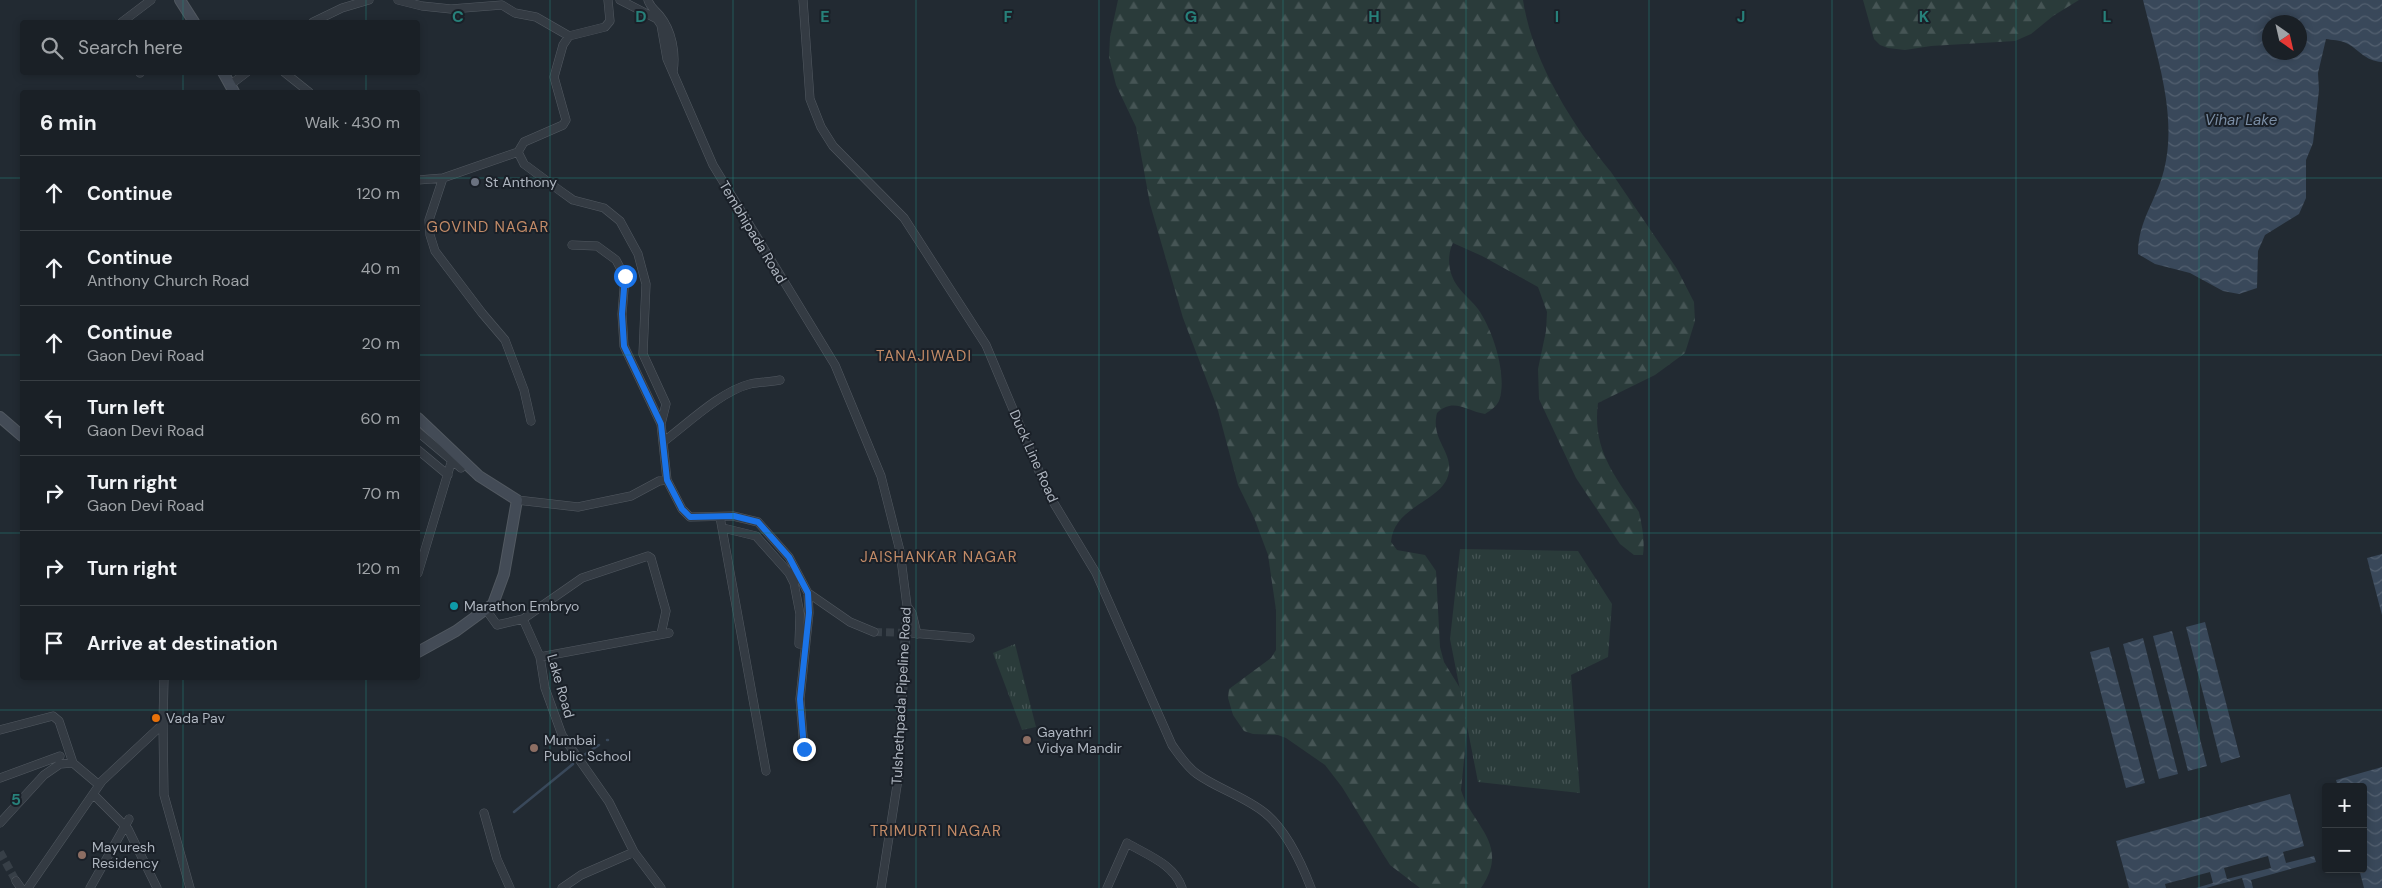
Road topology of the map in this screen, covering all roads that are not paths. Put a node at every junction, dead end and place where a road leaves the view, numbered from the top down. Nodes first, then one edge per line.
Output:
1 (151, 0) edge
2 (180, 0) edge
3 (369, 0) edge
4 (398, 0) edge
5 (608, 0) edge
6 (620, 0) edge
7 (648, 0) edge
8 (803, 0) edge
9 (470, 4) edge
10 (125, 20) edge
11 (193, 20) edge
12 (317, 20) edge
13 (569, 36) junction
14 (673, 72) junction
15 (225, 75) edge
16 (244, 75) edge
17 (288, 75) edge
18 (232, 89) edge
19 (306, 90) edge
20 (518, 152) junction
21 (443, 178) junction
22 (420, 180) edge
23 (572, 245) dead end
24 (780, 380) dead end
25 (0, 417) edge
26 (420, 420) edge
27 (531, 421) dead end
28 (661, 424) junction
29 (420, 433) edge
30 (20, 434) edge
31 (663, 442) junction
32 (420, 452) edge
33 (453, 457) junction
34 (461, 468) dead end
35 (448, 475) junction
36 (881, 476) joint
37 (667, 480) junction
38 (516, 500) junction
39 (720, 518) junction
40 (723, 528) junction
41 (420, 567) edge
42 (808, 593) junction
43 (907, 606) junction
44 (487, 611) junction
45 (523, 619) junction
46 (874, 632) tunnel mouth
47 (970, 638) dead end
48 (799, 644) dead end
49 (420, 651) edge
50 (540, 657) junction
51 (164, 680) edge
52 (162, 724) junction
53 (0, 730) edge
54 (804, 749) dead end
55 (60, 756) dead end
56 (72, 763) junction
57 (766, 771) dead end
58 (0, 778) edge
59 (99, 785) junction
60 (93, 794) junction
61 (484, 813) dead end
62 (0, 823) edge
63 (127, 823) junction
64 (634, 852) junction
65 (28, 888) edge
66 (90, 888) edge
67 (157, 888) edge
68 (190, 888) edge
69 (510, 888) edge
70 (562, 888) edge
71 (661, 888) edge
72 (881, 888) edge
73 (1107, 888) edge
74 (1182, 888) edge
75 (1311, 888) edge

1 - 10 street
2 - 11 street
3 - 12 street
4 - 9 street
5 - 13 street
6 - 14 street, Tembhipada Road
7 - 14 street
8 - 75 street, Duck Line Road
9 - 13 street
13 - 20 street
14 - 36 street, Tembhipada Road
15 - 18 street
16 - 18 street
17 - 19 street
20 - 21 street
20 - 28 street
21 - 22 street
21 - 27 street
23 - 28 street
24 - 31 street
25 - 30 street
26 - 33 street
28 - 31 street
29 - 33 street
31 - 37 street
32 - 35 street
33 - 34 street
33 - 35 street
33 - 38 street
35 - 41 street
36 - 43 street, Tulshethpada Pipeline Road
37 - 38 street
37 - 39 street
38 - 44 street
39 - 40 street
39 - 42 street
40 - 48 street
40 - 57 street
42 - 46 street
42 - 54 street
43 - 47 street
43 - 72 street, Tulshethpada Pipeline Road
44 - 45 street
44 - 49 street
45 - 50 street, Lake Road
45 - 50 street
50 - 64 street, Lake Road
51 - 52 street
52 - 59 street
52 - 68 street
53 - 56 street
55 - 58 street
56 - 59 street
56 - 62 street
59 - 60 street
60 - 63 street
60 - 65 street
61 - 69 street
63 - 66 street
63 - 67 street
64 - 70 street
64 - 71 street, Lake Road
73 - 74 street

